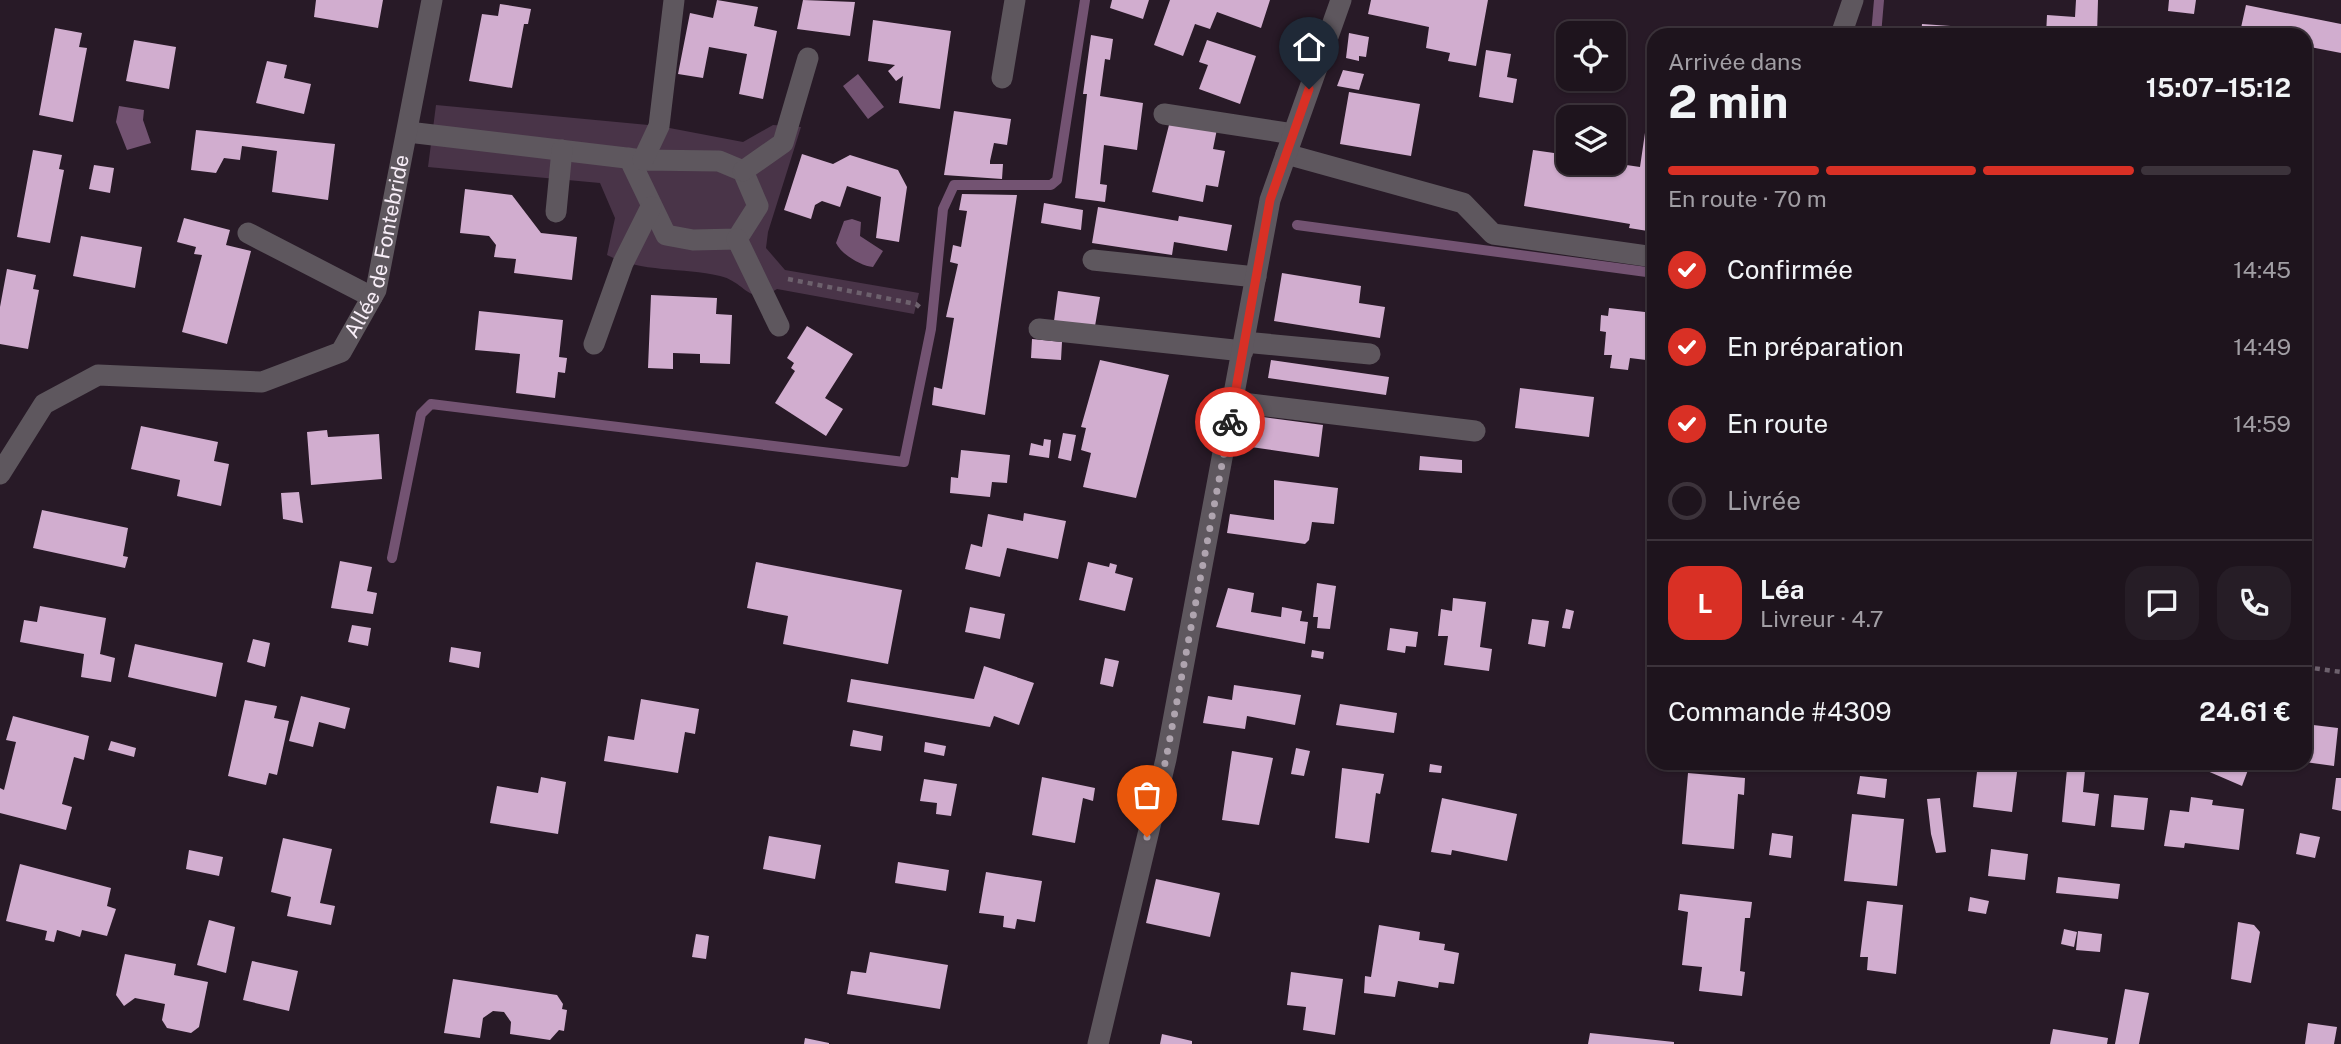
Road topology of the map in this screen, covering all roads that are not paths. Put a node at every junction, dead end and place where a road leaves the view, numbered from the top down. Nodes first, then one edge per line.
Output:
1 (432, 0) edge
2 (674, 0) edge
3 (1015, 0) edge
4 (1341, 0) edge
5 (1853, 0) edge
6 (1843, 28) edge
7 (808, 58) dead end
8 (1002, 78) dead end
9 (1164, 114) dead end
10 (408, 132) junction
11 (1290, 144) junction
12 (562, 150) junction
13 (636, 159) junction
14 (743, 171) junction
15 (650, 207) junction
16 (556, 212) dead end
17 (247, 233) dead end
18 (737, 239) junction
19 (1647, 256) edge
20 (1093, 260) dead end
21 (1256, 277) junction
22 (372, 297) junction
23 (779, 326) dead end
24 (1039, 329) dead end
25 (594, 344) dead end
26 (1244, 346) junction
27 (1370, 354) dead end
28 (1234, 402) junction
29 (1475, 431) dead end
30 (0, 474) edge
31 (1098, 1044) edge

1 - 10 street, Allée de Fontebride
2 - 13 street
3 - 8 street
4 - 11 street
5 - 6 street
7 - 14 street
9 - 11 street
10 - 12 street
10 - 22 street, Allée de Fontebride
11 - 19 street
11 - 21 street
12 - 13 street
12 - 16 street
13 - 14 street
13 - 15 street
14 - 18 street
15 - 18 street
15 - 25 street
17 - 22 street
18 - 23 street
20 - 21 street
21 - 26 street
22 - 30 street, Allée de Fontebride
24 - 26 street
26 - 27 street
26 - 28 street
28 - 29 street
28 - 31 street

